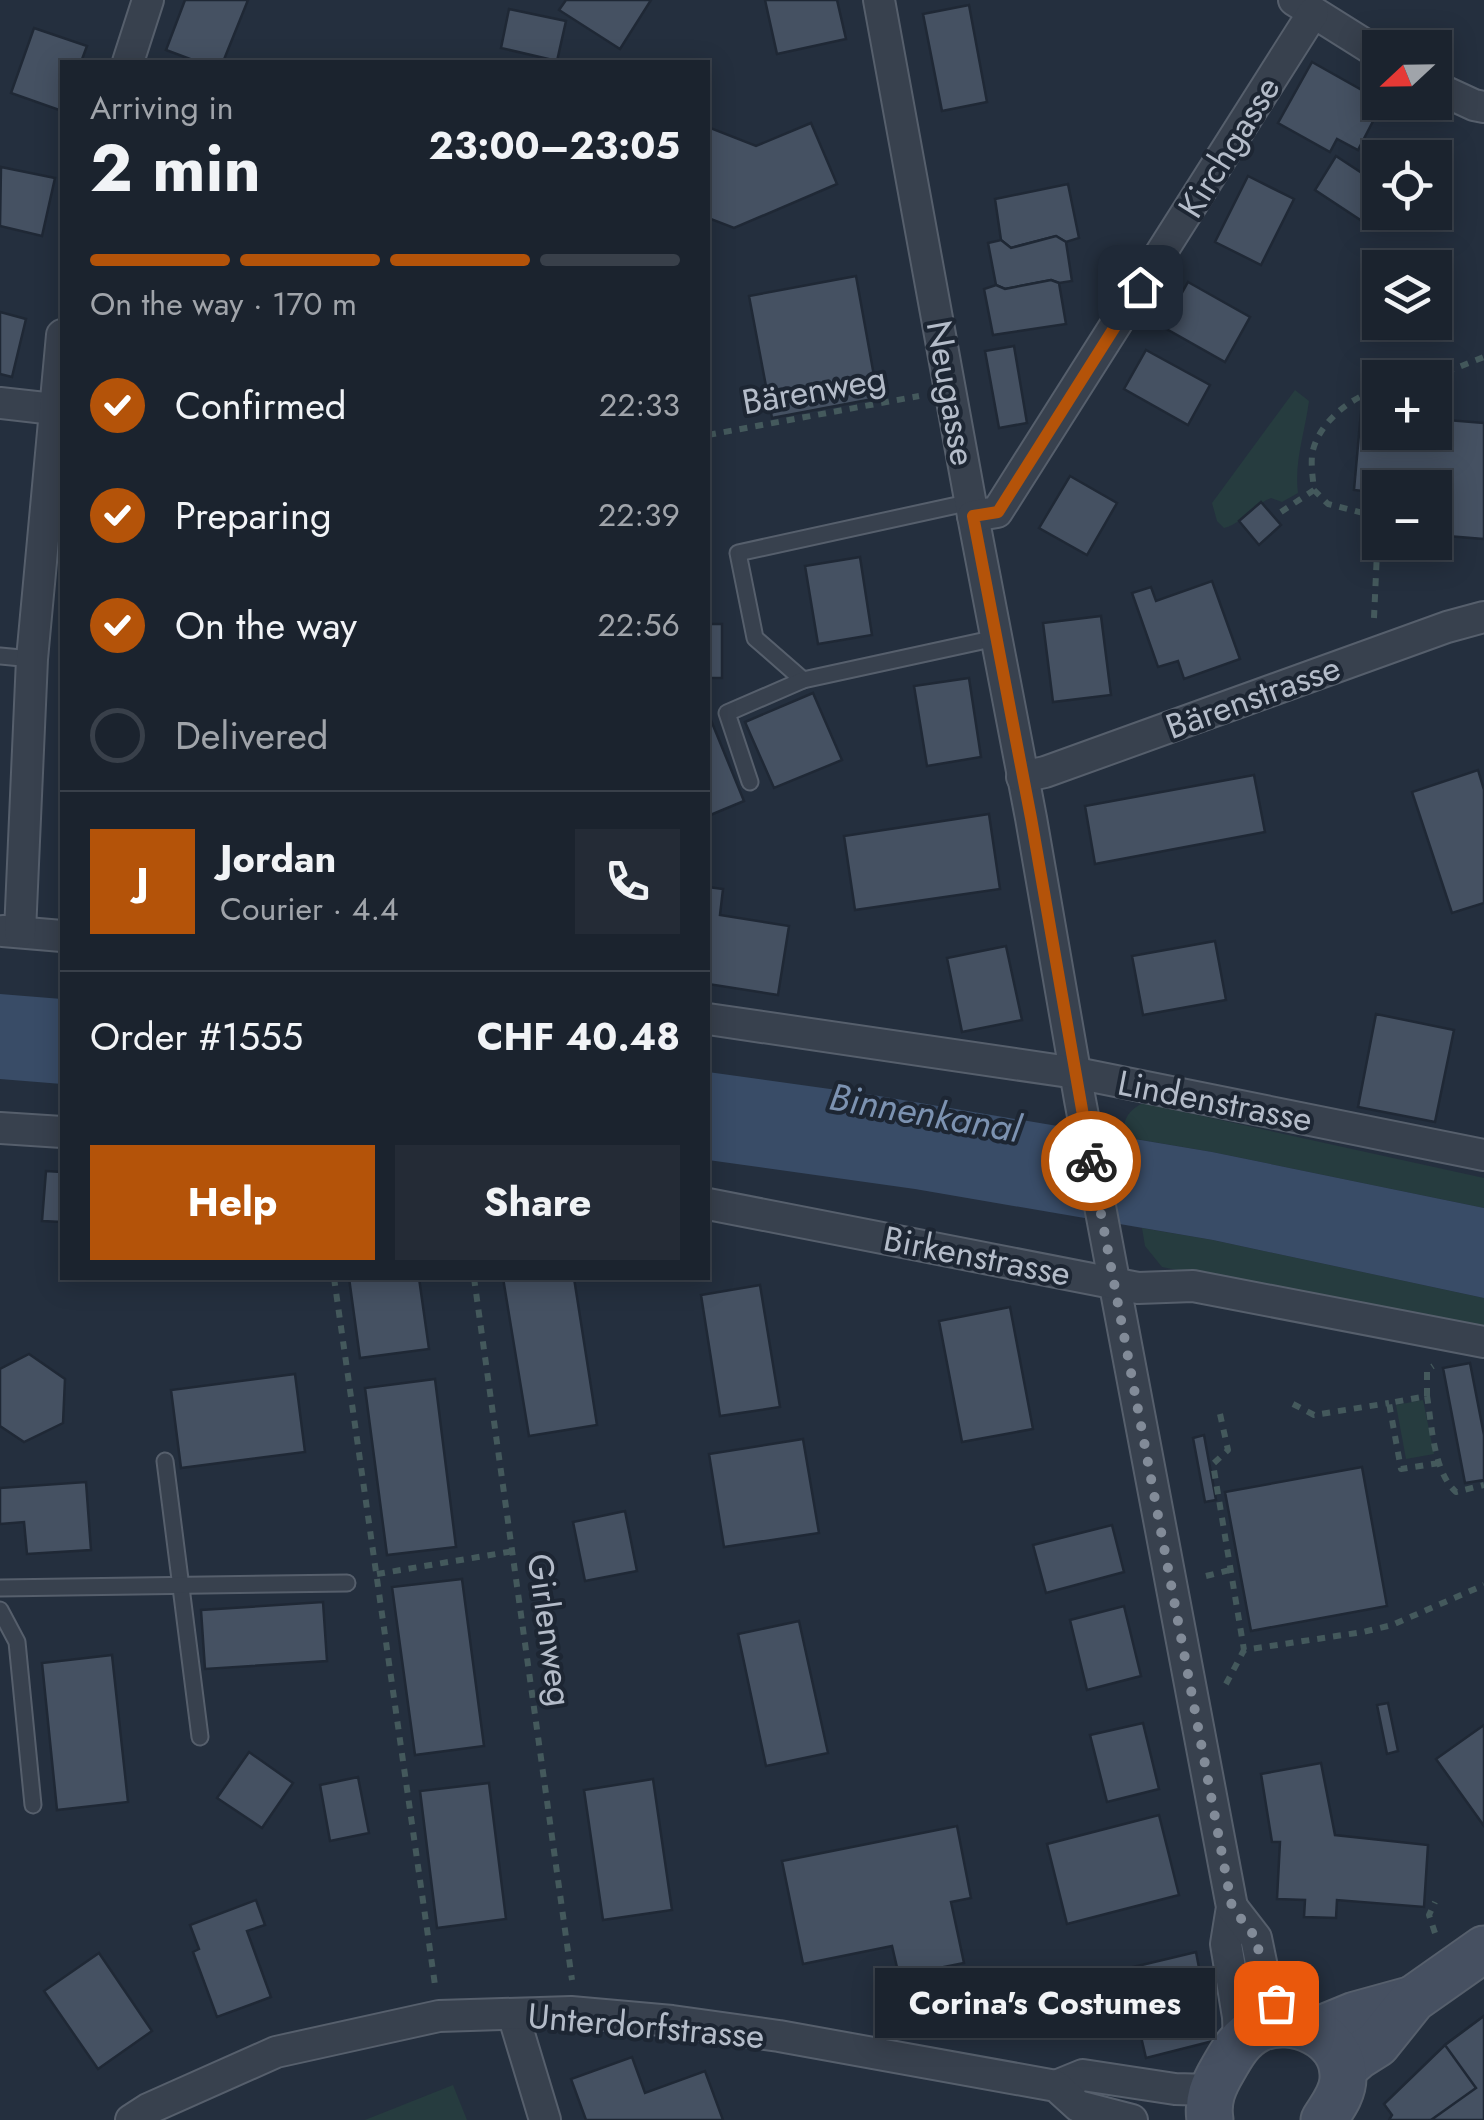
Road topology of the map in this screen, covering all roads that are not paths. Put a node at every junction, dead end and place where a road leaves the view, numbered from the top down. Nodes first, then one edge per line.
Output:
1 (148, 0) edge
2 (879, 0) edge
3 (1303, 6) edge
4 (1362, 43) edge
5 (129, 60) edge
6 (1452, 94) edge
7 (1484, 108) edge
8 (60, 354) edge
9 (0, 402) edge
10 (54, 409) junction
11 (972, 509) junction
12 (1484, 616) edge
13 (996, 638) junction
14 (0, 656) edge
15 (32, 659) junction
16 (803, 680) junction
17 (1022, 776) junction
18 (750, 782) dead end
19 (10, 931) edge
20 (60, 936) edge
21 (710, 1020) edge
22 (1078, 1086) junction
23 (0, 1128) edge
24 (60, 1132) edge
25 (1484, 1155) edge
26 (710, 1204) edge
27 (1114, 1283) junction
28 (1484, 1342) edge
29 (165, 1461) dead end
30 (348, 1583) road end
31 (180, 1586) junction
32 (0, 1588) edge
33 (0, 1610) edge
34 (200, 1737) dead end
35 (33, 1805) dead end
36 (1232, 1907) junction
37 (1484, 1949) edge
38 (1413, 1999) junction
39 (513, 2014) junction
40 (1302, 2027) junction
41 (1239, 2043) junction
42 (1342, 2069) junction
43 (1056, 2086) junction
44 (1210, 2105) edge
45 (131, 2120) edge
46 (544, 2120) edge
47 (1132, 2120) edge
48 (1324, 2120) edge

1 - 5 street
2 - 11 street, Neugasse
3 - 4 street
3 - 11 street, Kirchgasse
6 - 7 street
8 - 10 street
9 - 10 street
10 - 15 street
11 - 13 street, Neugasse
11 - 16 lane
12 - 17 street, Bärenstrasse
13 - 16 lane
13 - 17 street, Neugasse
14 - 15 lane
15 - 19 street
16 - 18 lane
17 - 22 street, Neugasse
19 - 20 street
21 - 22 street, Lindenstrasse
22 - 25 street, Lindenstrasse
22 - 27 street, Neugasse
23 - 24 street
26 - 27 street, Birkenstrasse
27 - 28 street, Birkenstrasse
27 - 36 street, Neugasse
29 - 31 lane
30 - 31 lane
31 - 32 lane
31 - 34 lane
33 - 35 lane
36 - 40 street, Neugasse
36 - 41 street, Neugasse
37 - 38 main road
38 - 40 main road
38 - 42 main road
39 - 43 street, Unterdorfstrasse
39 - 45 street, Unterdorfstrasse
39 - 46 street
40 - 41 main road
40 - 42 main road
41 - 44 main road
42 - 48 main road
43 - 44 street, Unterdorfstrasse
43 - 47 street, Unterdorfstrasse

